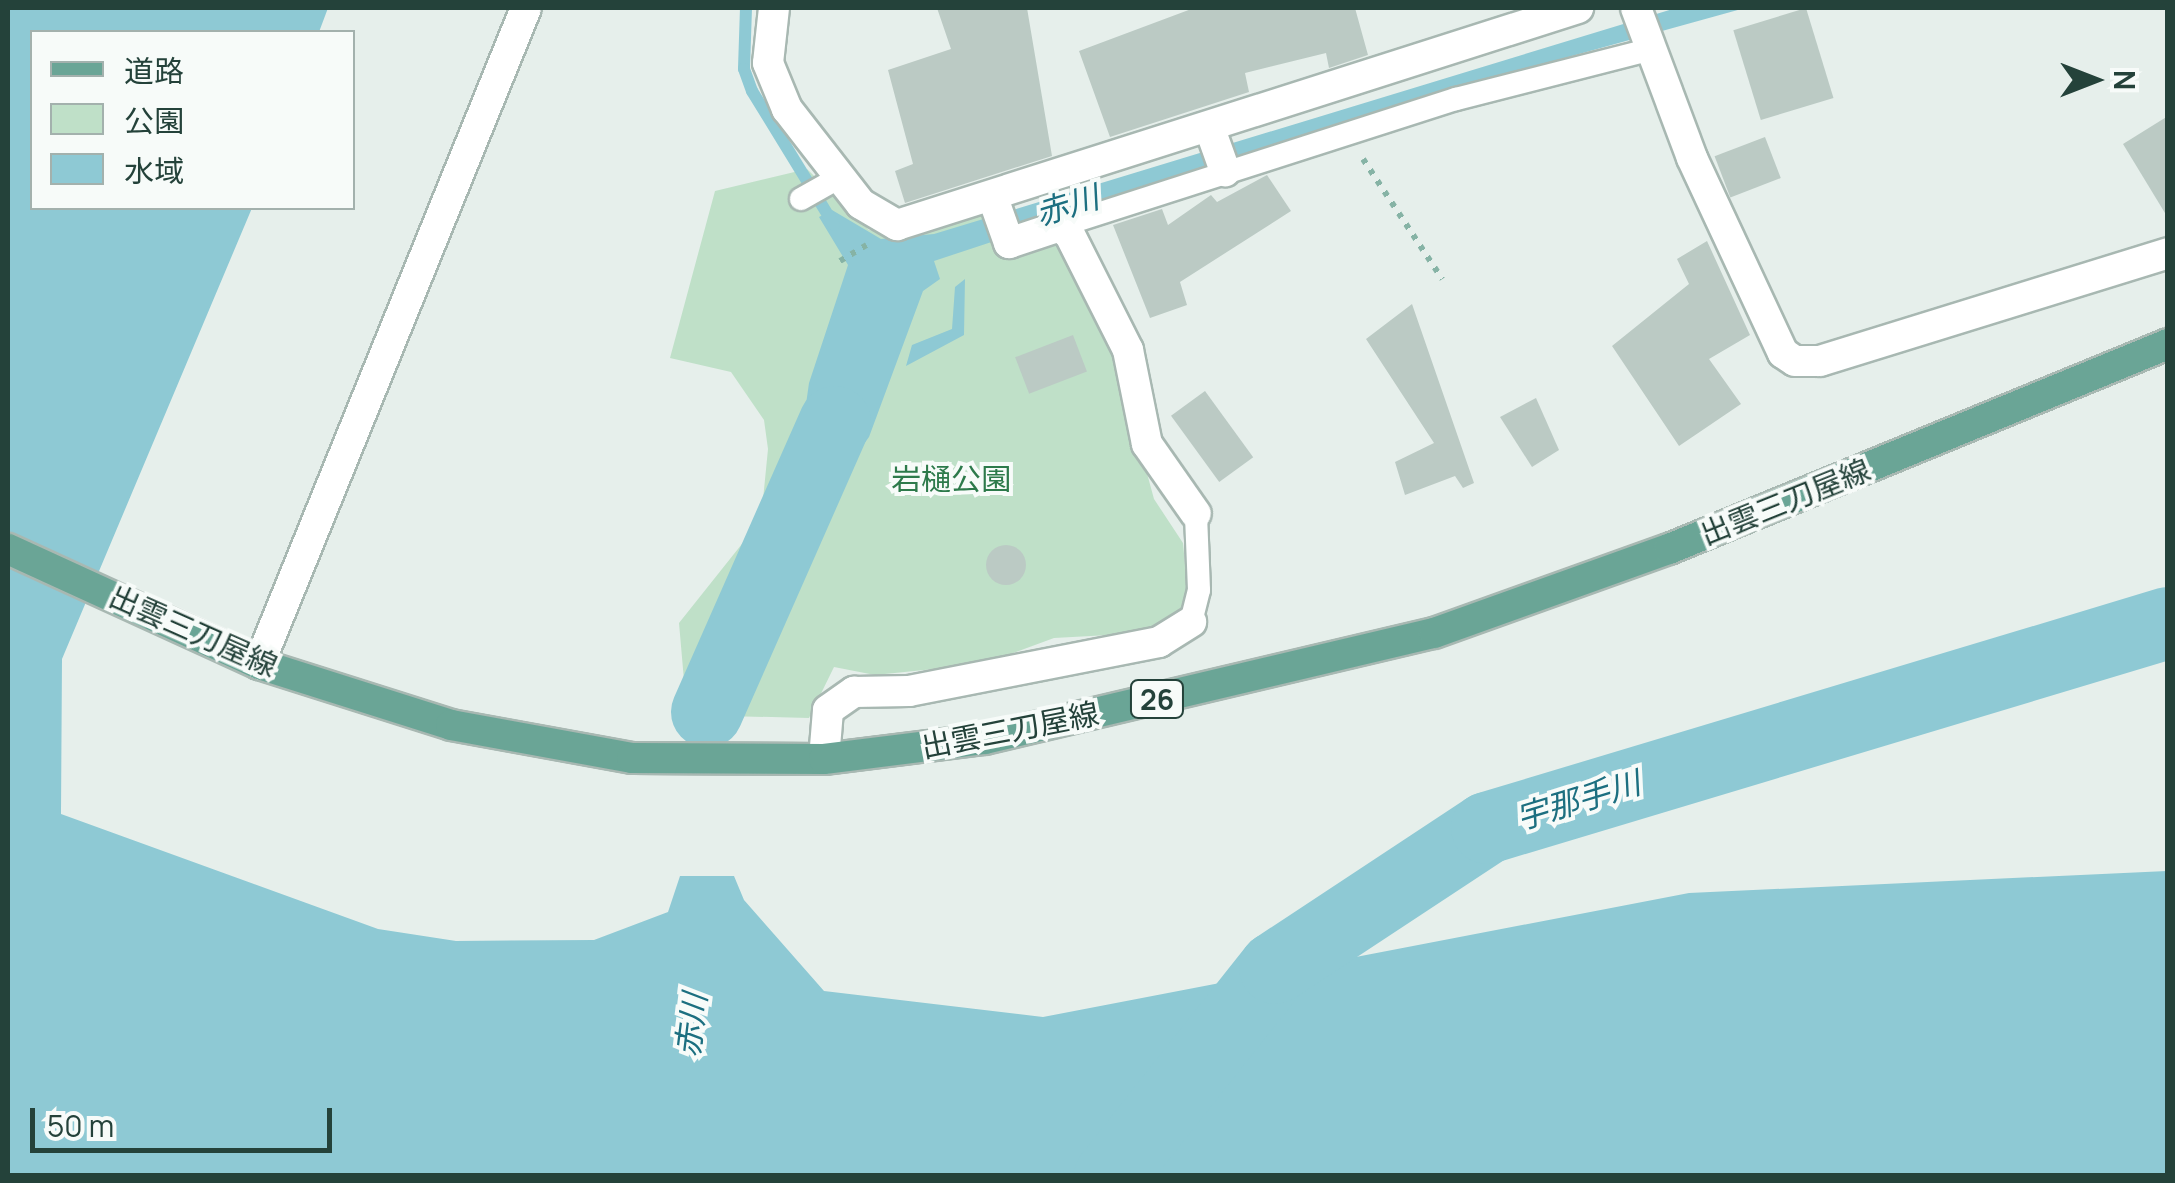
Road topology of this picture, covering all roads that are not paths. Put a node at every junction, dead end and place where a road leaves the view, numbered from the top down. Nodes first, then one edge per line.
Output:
1 (526, 8) edge
2 (774, 8) edge
3 (1578, 8) edge
4 (1637, 11) edge
5 (1650, 46) junction
6 (1218, 151) junction
7 (1000, 215) junction
8 (1060, 226) junction
9 (2168, 253) edge
10 (2168, 344) edge
11 (1196, 514) joint
12 (8, 549) edge
13 (1191, 622) joint
14 (259, 664) junction
15 (824, 759) junction

1 - 14 street
2 - 7 street
3 - 6 street
4 - 5 street
5 - 6 lane
5 - 9 street
6 - 7 street
6 - 8 lane
7 - 8 street
8 - 11 street
10 - 15 main road, 出雲三刀屋線 / 26
11 - 13 lane
12 - 14 main road, 出雲三刀屋線 / 26
13 - 15 street
14 - 15 main road, 出雲三刀屋線 / 26

